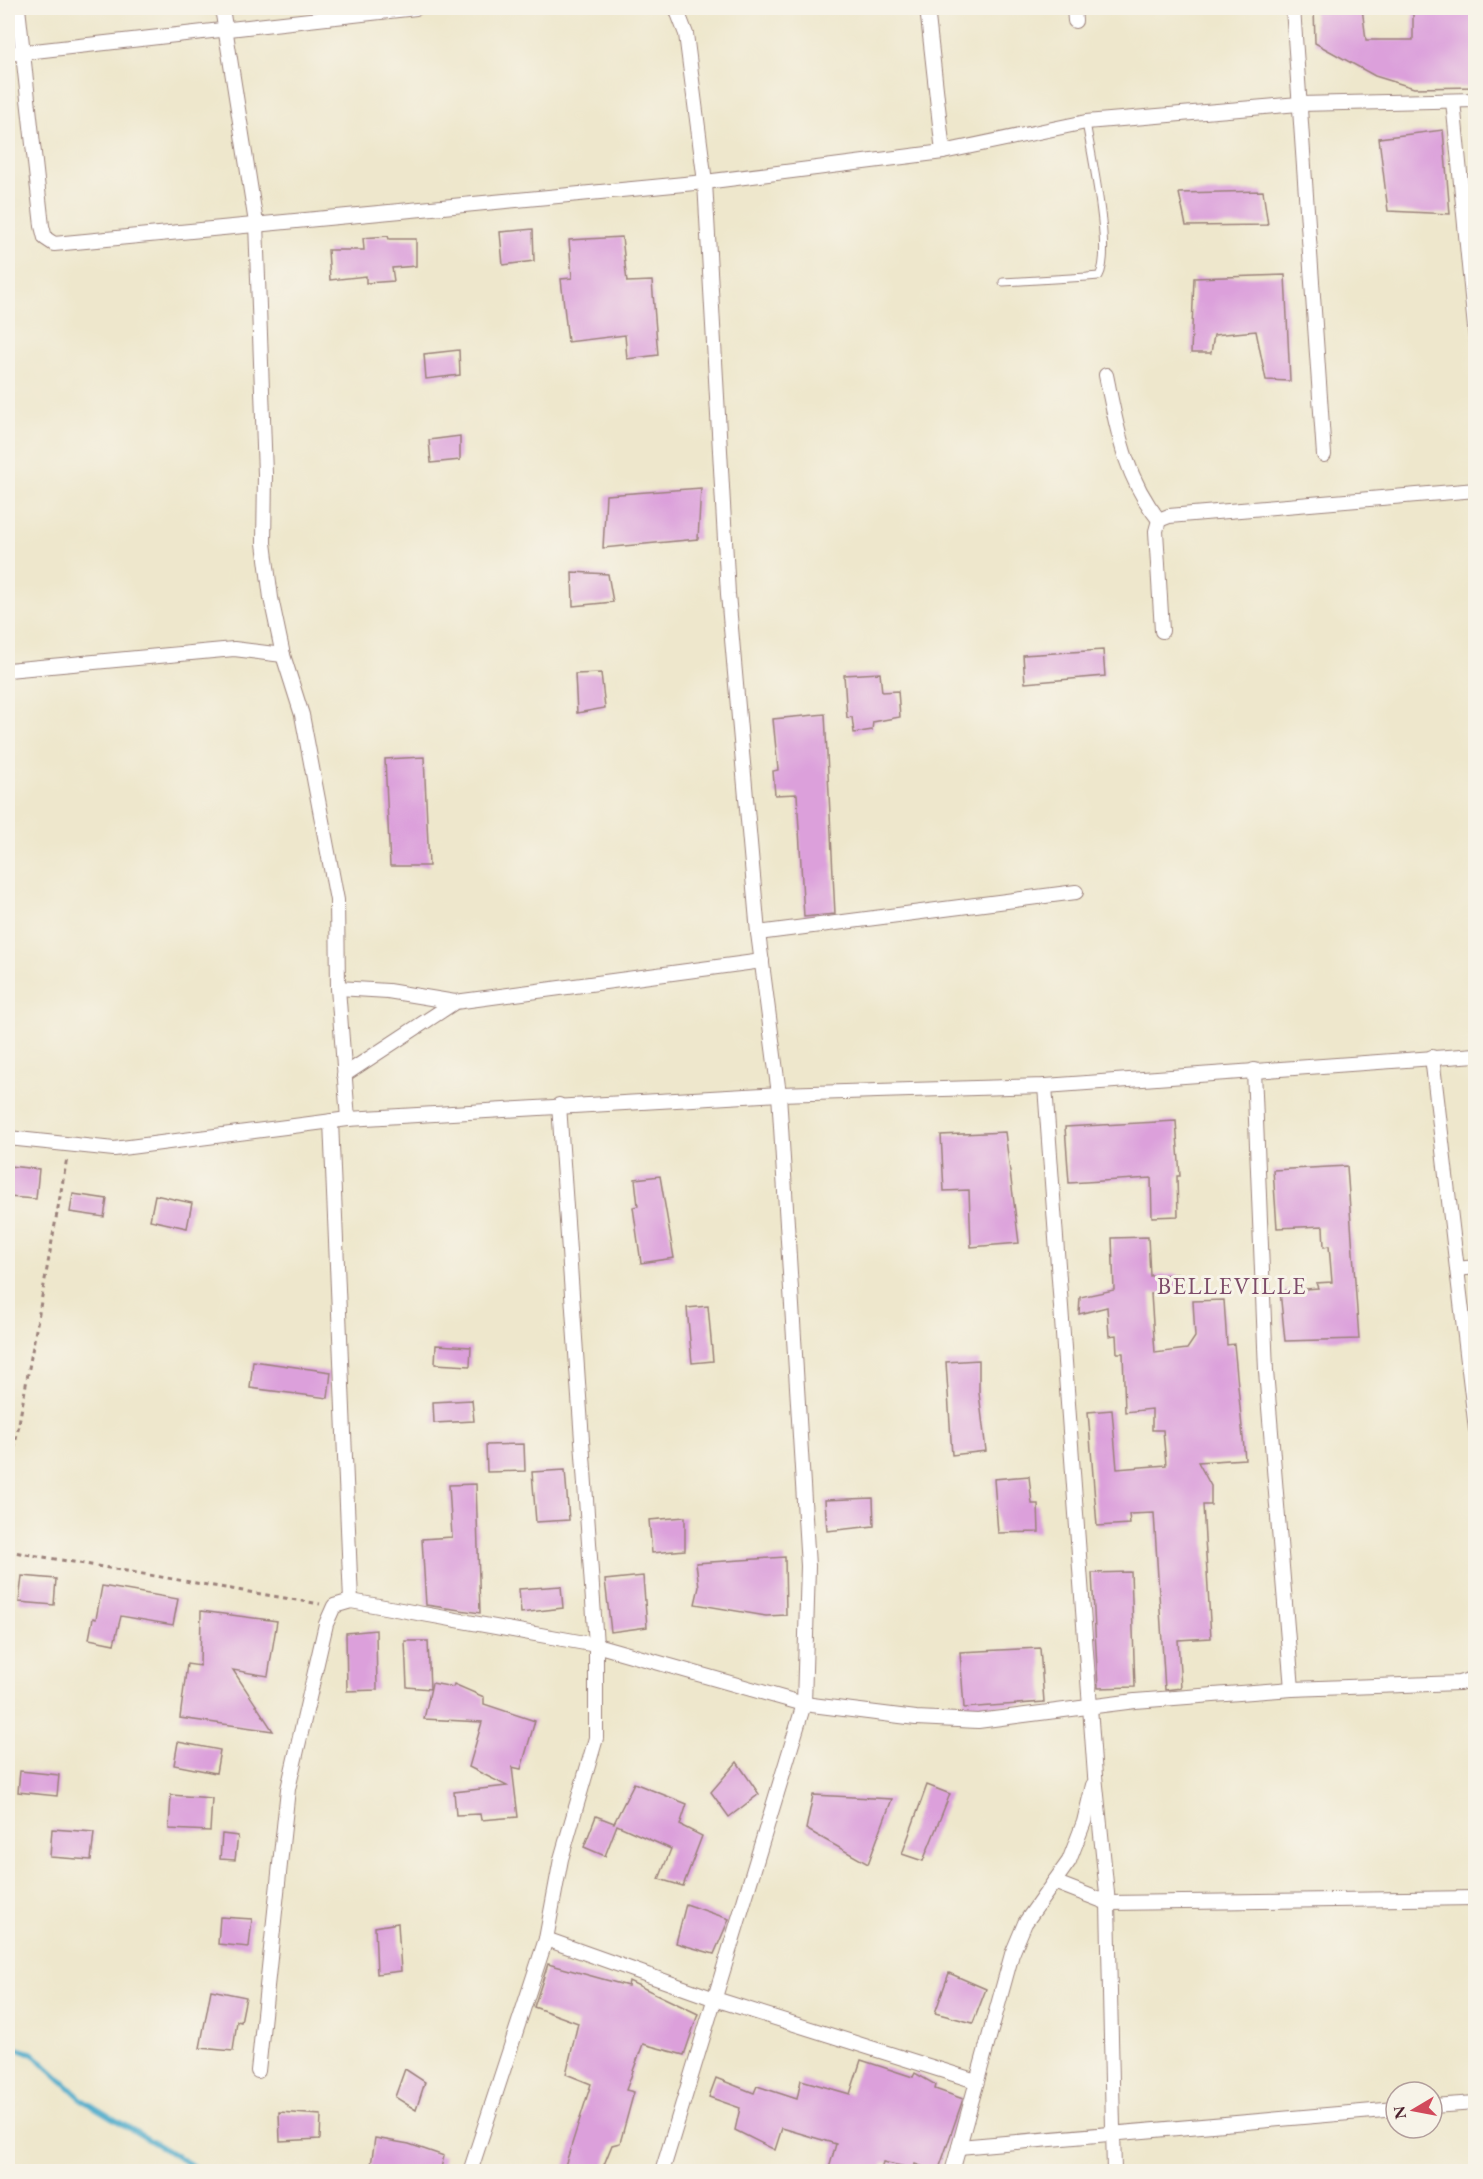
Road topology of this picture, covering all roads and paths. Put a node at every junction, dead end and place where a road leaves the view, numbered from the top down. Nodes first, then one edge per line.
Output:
1 (18, 8) edge
2 (222, 8) edge
3 (416, 8) edge
4 (676, 8) edge
5 (927, 8) edge
6 (1293, 8) edge
7 (224, 30) junction
8 (8, 54) edge
9 (22, 54) junction
10 (1453, 100) junction
11 (1476, 100) edge
12 (1299, 104) junction
13 (1086, 122) junction
14 (943, 152) junction
15 (705, 182) junction
16 (256, 223) junction
17 (1004, 282) dead end
18 (1476, 338) edge
19 (1106, 375) dead end
20 (1324, 455) dead end
21 (1476, 490) edge
22 (1159, 520) junction
23 (1162, 631) dead end
24 (283, 655) junction
25 (8, 670) edge
26 (1076, 892) dead end
27 (758, 933) junction
28 (762, 962) junction
29 (338, 988) junction
30 (455, 1002) junction
31 (1476, 1055) edge
32 (1432, 1057) junction
33 (1254, 1070) junction
34 (344, 1075) junction
35 (1045, 1086) junction
36 (779, 1094) junction
37 (559, 1105) junction
38 (348, 1119) junction
39 (331, 1121) junction
40 (8, 1138) edge
41 (69, 1143) junction
42 (1476, 1267) edge
43 (1457, 1269) junction
44 (1476, 1429) edge
45 (8, 1484) edge
46 (8, 1551) edge
47 (351, 1601) junction
48 (334, 1606) junction
49 (596, 1646) junction
50 (1476, 1678) edge
51 (1293, 1689) junction
52 (804, 1704) junction
53 (1090, 1707) junction
54 (1095, 1776) junction
55 (1054, 1882) junction
56 (1476, 1898) edge
57 (1108, 1903) junction
58 (546, 1938) junction
59 (715, 1999) junction
60 (258, 2071) dead end
61 (976, 2081) junction
62 (1476, 2103) edge
63 (1444, 2105) edge
64 (1384, 2110) edge
65 (1112, 2135) junction
66 (959, 2147) junction
67 (470, 2172) edge
68 (662, 2172) edge
69 (952, 2172) edge
70 (1114, 2172) edge

1 - 9 street
2 - 7 street
3 - 7 street
4 - 15 street
5 - 14 street
6 - 12 street
7 - 9 street
7 - 16 street
8 - 9 street
9 - 16 street
10 - 11 street
10 - 12 street
10 - 18 street
12 - 13 street
12 - 20 street
13 - 14 street
13 - 17 lane
14 - 15 street
15 - 16 street
15 - 27 street
16 - 24 street
19 - 22 street
21 - 22 street
22 - 23 street
24 - 25 street
24 - 29 street
26 - 27 street
27 - 28 street
28 - 30 street
28 - 36 street
29 - 30 street
29 - 34 street
30 - 34 street
31 - 32 street
32 - 33 street
32 - 43 street
33 - 35 street
33 - 51 street
34 - 38 street
35 - 36 street
35 - 53 street
36 - 37 street
36 - 52 street
37 - 38 street
37 - 49 street
38 - 39 street
39 - 41 street
39 - 47 street
40 - 41 street
41 - 45 path
42 - 43 street
43 - 44 street
46 - 48 path
47 - 48 street
47 - 49 street
48 - 60 street
49 - 52 street
49 - 58 street
50 - 51 street
51 - 53 street
52 - 53 street
52 - 59 street
53 - 54 street
54 - 55 street
54 - 57 street
55 - 57 street
55 - 61 street
56 - 57 street
57 - 65 street
58 - 59 street
58 - 67 street
59 - 61 street
59 - 68 street
61 - 66 street
62 - 63 street
64 - 65 street
65 - 66 street
65 - 70 street
66 - 69 street

